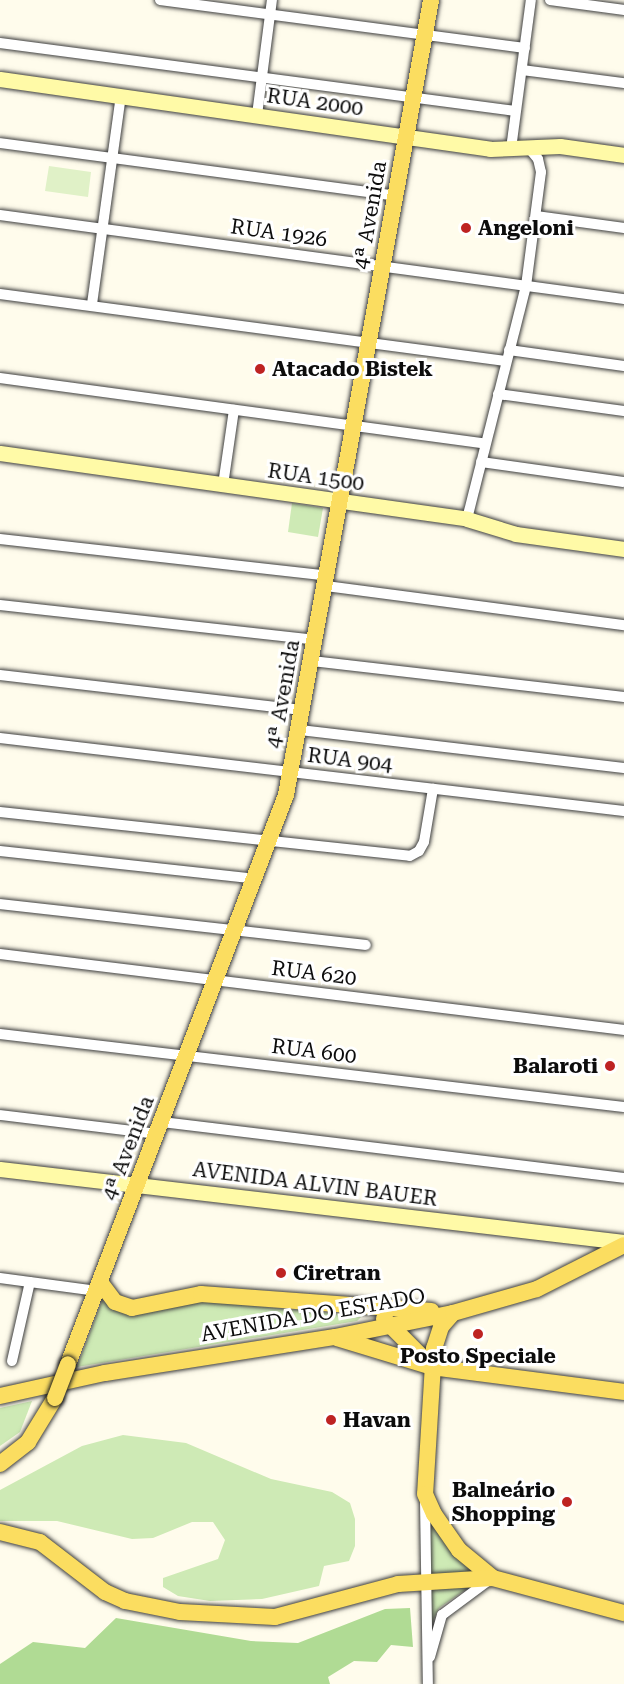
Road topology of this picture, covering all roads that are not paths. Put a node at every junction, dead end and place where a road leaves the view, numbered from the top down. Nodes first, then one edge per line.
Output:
1 (160, 0) edge
2 (272, 0) edge
3 (431, 0) edge
4 (531, 0) edge
5 (550, 0) edge
6 (624, 10) edge
7 (270, 14) junction
8 (425, 35) junction
9 (0, 43) edge
10 (525, 48) junction
11 (522, 70) junction
12 (261, 77) junction
13 (0, 80) edge
14 (624, 83) edge
15 (121, 96) junction
16 (414, 98) junction
17 (516, 111) junction
18 (257, 115) junction
19 (407, 136) junction
20 (0, 143) edge
21 (528, 147) junction
22 (511, 148) junction
23 (624, 155) edge
24 (112, 158) junction
25 (396, 196) junction
26 (0, 215) edge
27 (536, 216) junction
28 (624, 228) edge
29 (102, 229) junction
30 (383, 266) junction
31 (526, 286) junction
32 (0, 294) edge
33 (624, 299) edge
34 (92, 304) junction
35 (370, 342) junction
36 (508, 356) junction
37 (624, 366) edge
38 (0, 378) edge
39 (498, 394) junction
40 (234, 410) junction
41 (624, 411) edge
42 (355, 426) junction
43 (485, 444) junction
44 (0, 453) edge
45 (481, 462) junction
46 (624, 482) edge
47 (223, 485) junction
48 (341, 502) junction
49 (466, 519) junction
50 (0, 539) edge
51 (624, 549) edge
52 (327, 581) junction
53 (0, 605) edge
54 (624, 625) edge
55 (316, 640) junction
56 (312, 661) junction
57 (0, 675) edge
58 (624, 697) edge
59 (304, 710) junction
60 (300, 730) junction
61 (0, 738) edge
62 (624, 768) edge
63 (292, 772) junction
64 (433, 789) junction
65 (624, 811) edge
66 (0, 812) edge
67 (271, 841) junction
68 (0, 851) edge
69 (256, 879) junction
70 (0, 904) edge
71 (236, 931) junction
72 (366, 945) dead end
73 (0, 954) edge
74 (216, 981) junction
75 (624, 1030) edge
76 (0, 1034) edge
77 (188, 1056) junction
78 (624, 1107) edge
79 (0, 1115) edge
80 (159, 1128) junction
81 (0, 1169) edge
82 (624, 1178) edge
83 (138, 1185) junction
84 (624, 1243) edge
85 (0, 1278) edge
86 (30, 1282) junction
87 (98, 1286) junction
88 (371, 1307) junction
89 (453, 1313) junction
90 (390, 1326) junction
91 (334, 1337) junction
92 (12, 1361) dead end
93 (432, 1367) junction
94 (624, 1392) edge
95 (0, 1396) edge
96 (0, 1464) edge
97 (425, 1494) junction
98 (0, 1532) edge
99 (493, 1578) junction
100 (423, 1580) junction
101 (624, 1613) edge
102 (428, 1669) junction
103 (428, 1684) edge

1 - 7 street
2 - 7 street
3 - 8 main road, 4ª Avenida
4 - 10 street
5 - 6 street
7 - 8 street
7 - 12 street
8 - 10 street
8 - 16 main road, 4ª Avenida
9 - 12 street
10 - 11 street
11 - 14 street
11 - 17 street
12 - 16 street
12 - 18 street
13 - 15 main road, RUA 2000
15 - 18 main road, RUA 2000
15 - 24 street
16 - 17 street
16 - 19 main road, 4ª Avenida
17 - 22 street
18 - 19 main road, RUA 2000
19 - 22 main road, RUA 2000
19 - 25 main road, 4ª Avenida
20 - 24 street
21 - 22 main road, RUA 2000
21 - 23 main road, RUA 2000
21 - 27 street
24 - 25 street
24 - 29 street
25 - 30 main road, 4ª Avenida
26 - 29 street, RUA 1926
27 - 28 street
27 - 31 street
29 - 30 street, RUA 1926
29 - 34 street
30 - 31 street, RUA 1926
30 - 35 main road, 4ª Avenida
31 - 33 street, RUA 1926
31 - 36 street
32 - 34 street
34 - 35 street
35 - 36 street
35 - 42 main road, 4ª Avenida
36 - 37 street
36 - 39 street
38 - 40 street
39 - 41 street
39 - 43 street
40 - 42 street
40 - 47 street
42 - 43 street
42 - 48 main road, 4ª Avenida
43 - 45 street
44 - 47 main road, RUA 1500
45 - 46 street
45 - 49 street
47 - 48 main road, RUA 1500
48 - 49 main road, RUA 1500
48 - 52 main road, 4ª Avenida
49 - 51 main road, RUA 1500
50 - 52 street
52 - 54 street
52 - 55 main road, 4ª Avenida
53 - 55 street
55 - 56 main road, 4ª Avenida
56 - 58 street
56 - 59 main road, 4ª Avenida
57 - 59 street
59 - 60 main road, 4ª Avenida
60 - 62 street
60 - 63 main road, 4ª Avenida
61 - 63 street, RUA 904
63 - 64 street, RUA 904
63 - 67 main road, 4ª Avenida
64 - 65 street, RUA 904
64 - 67 street
66 - 67 street
67 - 69 main road, 4ª Avenida
68 - 69 street
69 - 71 main road, 4ª Avenida
70 - 71 street
71 - 72 street
71 - 74 main road, 4ª Avenida
73 - 74 street, RUA 620
74 - 75 street, RUA 620
74 - 77 main road, 4ª Avenida
76 - 77 street, RUA 600
77 - 78 street, RUA 600
77 - 80 main road, 4ª Avenida
79 - 80 street
80 - 82 street
80 - 83 main road, 4ª Avenida
81 - 83 main road, AVENIDA ALVIN BAUER
83 - 84 main road, AVENIDA ALVIN BAUER
83 - 87 main road, 4ª Avenida
84 - 89 main road, AVENIDA DO ESTADO
85 - 86 street
86 - 87 street
86 - 92 street
87 - 88 main road
87 - 96 main road, 4ª Avenida, bridge
88 - 89 main road
88 - 90 main road
89 - 90 main road, AVENIDA DO ESTADO
89 - 93 main road
90 - 91 main road, AVENIDA DO ESTADO
90 - 93 main road
91 - 93 main road
91 - 95 main road, AVENIDA DO ESTADO
93 - 94 main road
93 - 97 main road
97 - 99 main road
97 - 100 street
98 - 100 main road
99 - 100 main road
99 - 101 main road
99 - 102 street
100 - 102 street
102 - 103 street

